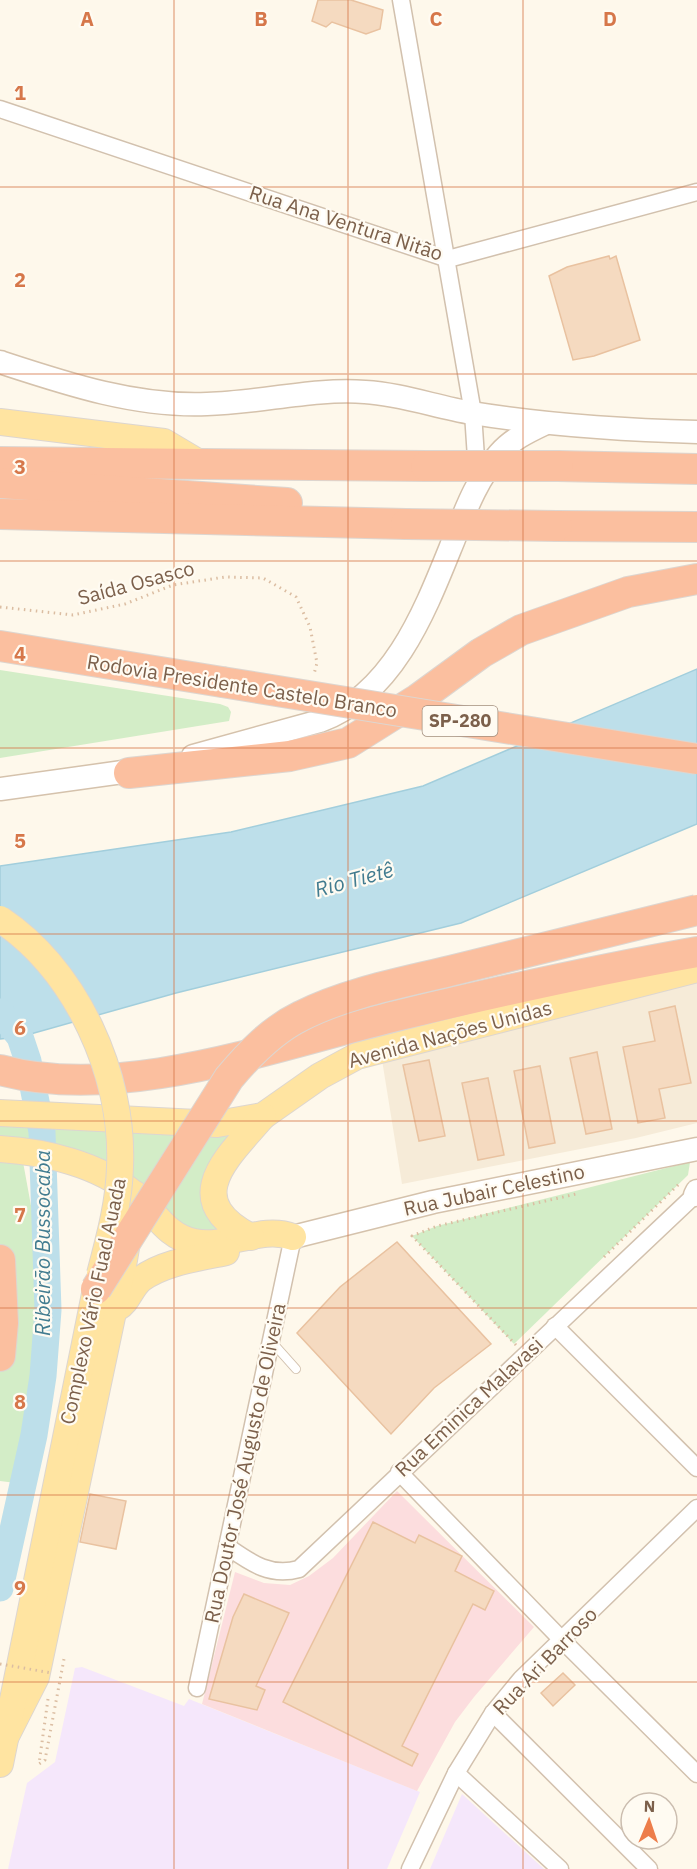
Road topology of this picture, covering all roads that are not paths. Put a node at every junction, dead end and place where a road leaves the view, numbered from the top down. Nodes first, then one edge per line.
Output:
1 (400, 0) edge
2 (0, 109) edge
3 (697, 192) edge
4 (448, 259) junction
5 (0, 362) edge
6 (473, 413) junction
7 (0, 422) edge
8 (544, 424) junction
9 (697, 432) edge
10 (0, 462) edge
11 (201, 464) junction
12 (697, 469) edge
13 (0, 483) edge
14 (477, 485) junction
15 (0, 514) edge
16 (100, 518) junction
17 (356, 523) junction
18 (697, 527) edge
19 (0, 532) edge
20 (697, 579) edge
21 (0, 630) edge
22 (0, 646) edge
23 (62, 657) junction
24 (697, 759) edge
25 (129, 773) junction
26 (0, 789) edge
27 (697, 910) edge
28 (0, 919) edge
29 (697, 952) edge
30 (697, 969) edge
31 (0, 1070) edge
32 (6, 1113) edge
33 (263, 1116) junction
34 (7, 1148) edge
35 (696, 1152) edge
36 (692, 1191) edge
37 (135, 1194) junction
38 (251, 1237) junction
39 (293, 1237) junction
40 (0, 1260) edge
41 (104, 1300) junction
42 (555, 1326) junction
43 (271, 1341) junction
44 (0, 1356) edge
45 (296, 1369) dead end
46 (697, 1468) edge
47 (399, 1472) junction
48 (697, 1508) edge
49 (228, 1547) junction
50 (563, 1641) junction
51 (197, 1688) dead end
52 (493, 1713) junction
53 (6, 1736) junction
54 (0, 1764) edge
55 (456, 1773) junction
56 (697, 1774) edge
57 (410, 1869) edge
58 (560, 1869) edge
59 (649, 1869) edge

1 - 4 street
2 - 4 street, Rua Ana Ventura Nitão
3 - 4 street, Rua Ana Ventura Nitão
4 - 6 street
5 - 6 main road
6 - 8 main road
6 - 14 street
7 - 11 main road
8 - 9 main road
8 - 14 main road
10 - 11 highway
11 - 12 highway, bridge
13 - 17 highway
14 - 25 main road
15 - 16 highway
16 - 17 highway
16 - 19 highway
17 - 18 highway, bridge
20 - 25 highway
21 - 23 highway
22 - 23 highway, Rodovia Presidente Castelo Branco / SP-280
23 - 24 highway, Rodovia Presidente Castelo Branco / SP-280, bridge
25 - 26 main road
27 - 41 highway, bridge
28 - 41 main road, Complexo Vário Fuad Auada, bridge
29 - 31 highway, bridge
30 - 33 main road, Avenida Nações Unidas
32 - 33 main road, Avenida Nações Unidas
33 - 38 main road
34 - 37 main road
35 - 39 main road, Rua Jubair Celestino
36 - 42 street, Rua Eminica Malavasi
37 - 38 main road
37 - 41 main road
38 - 39 main road
39 - 41 main road
39 - 43 street, Rua Doutor José Augusto de Oliveira
40 - 44 highway
41 - 53 main road, Complexo Vário Fuad Auada
41 - 53 main road
42 - 46 street
42 - 47 street, Rua Eminica Malavasi
43 - 45 lane
43 - 49 street, Rua Doutor José Augusto de Oliveira
47 - 49 street, Rua Eminica Malavasi
47 - 50 street
48 - 50 street, Rua Ari Barroso
49 - 51 street, Rua Doutor José Augusto de Oliveira
50 - 52 street, Rua Ari Barroso
50 - 56 street
52 - 55 street, Rua Ari Barroso
52 - 59 street
53 - 54 main road, Complexo Vário Fuad Auada
55 - 57 street, Rua Ari Barroso
55 - 58 street

